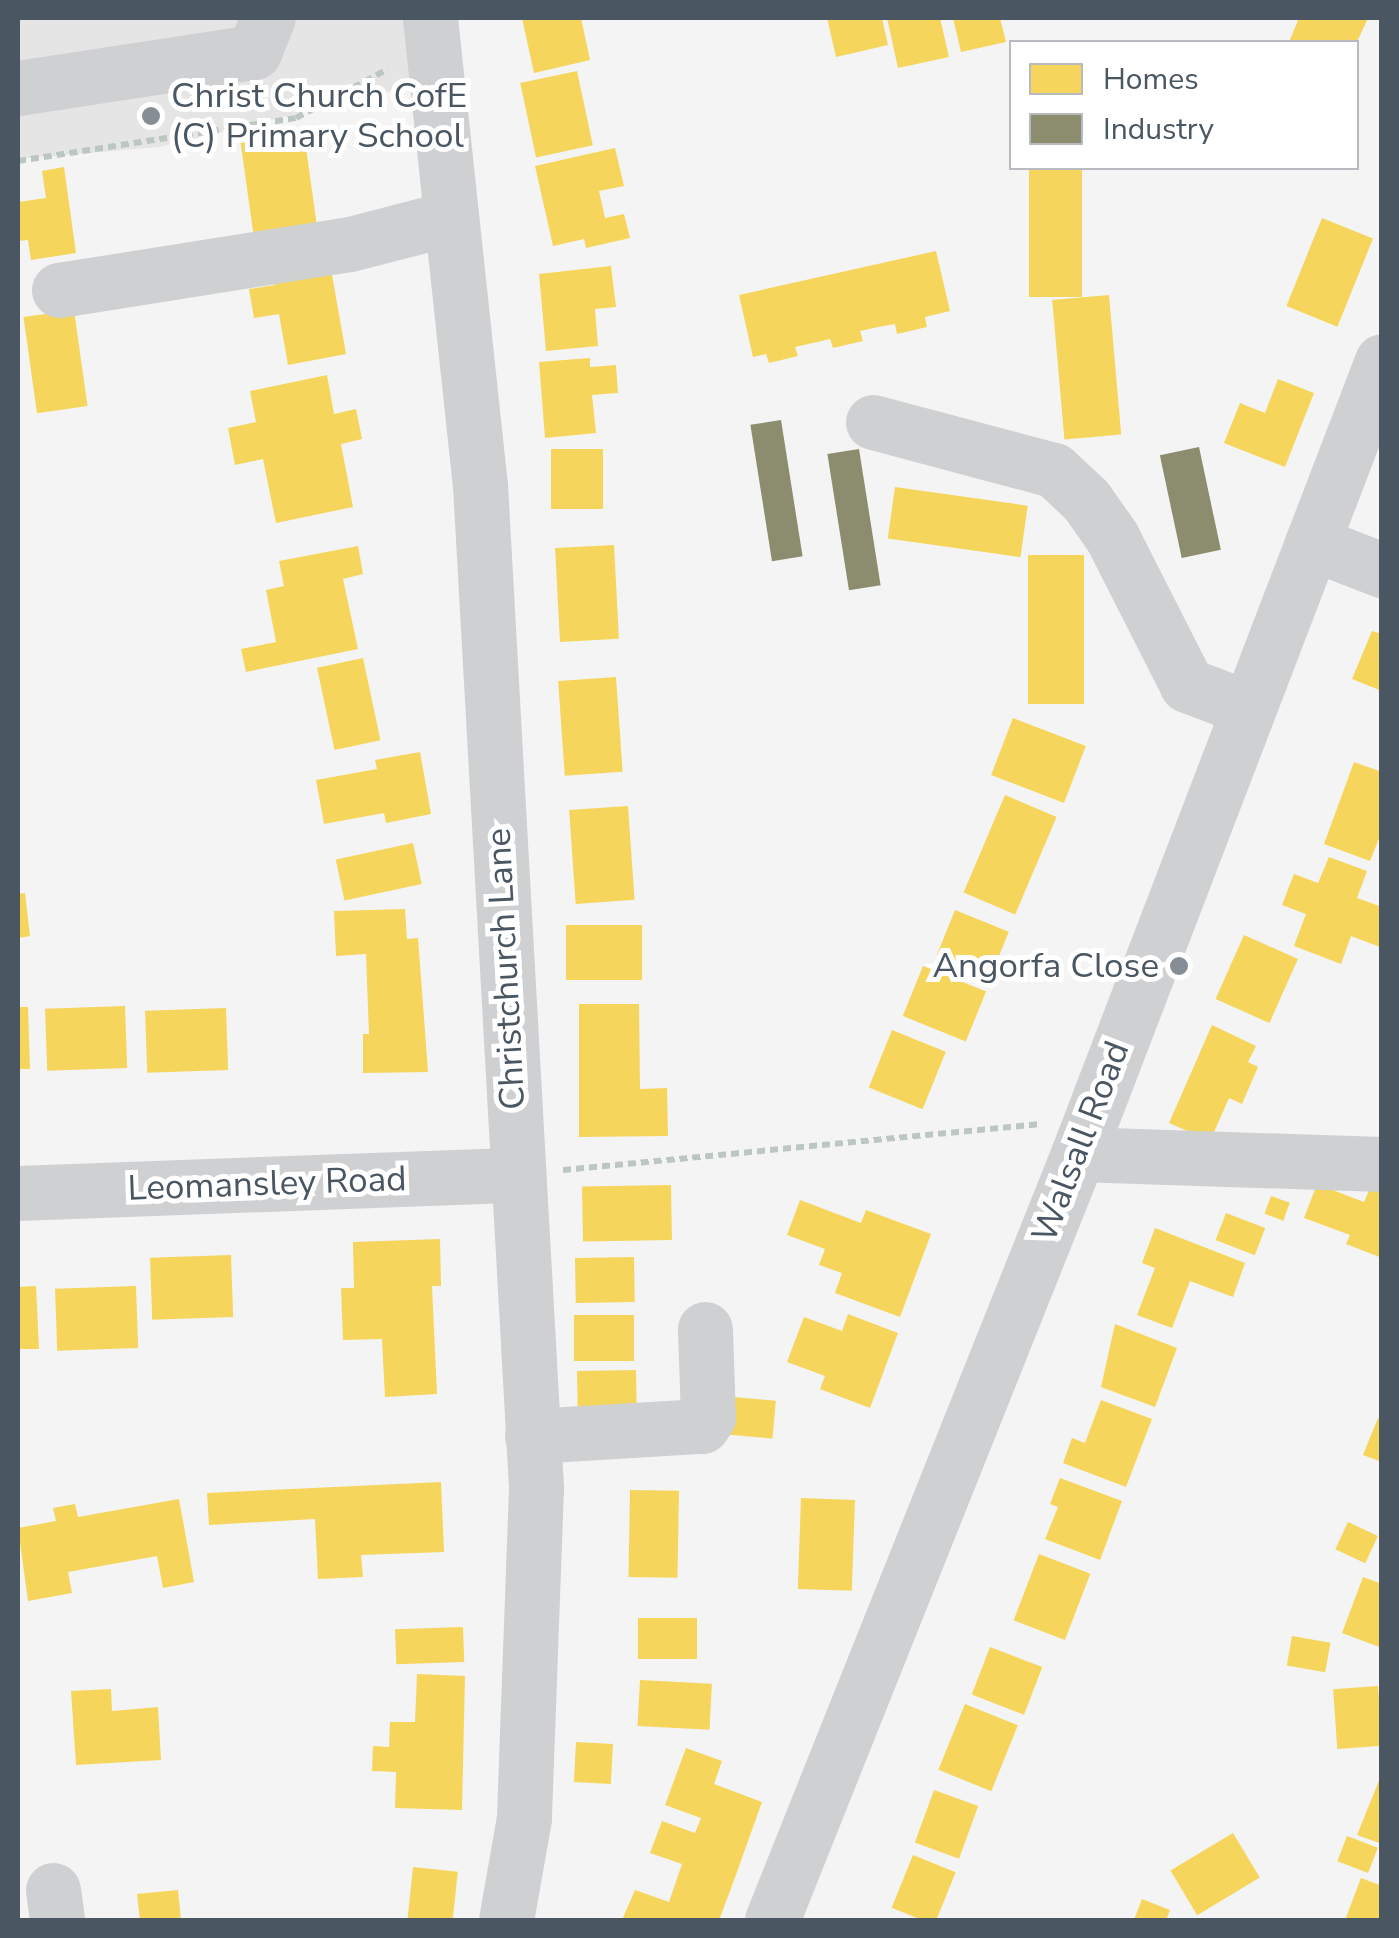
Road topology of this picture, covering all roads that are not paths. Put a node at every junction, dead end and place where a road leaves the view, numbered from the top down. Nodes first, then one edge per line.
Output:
1 (268, 18) edge
2 (431, 25) edge
3 (18, 88) edge
4 (448, 219) junction
5 (59, 290) dead end
6 (1382, 361) edge
7 (873, 422) dead end
8 (1312, 544) junction
9 (1382, 570) edge
10 (1248, 708) junction
11 (1084, 1136) junction
12 (1382, 1164) edge
13 (517, 1174) junction
14 (18, 1193) edge
15 (705, 1329) dead end
16 (532, 1436) junction
17 (506, 1920) edge
18 (772, 1920) edge

1 - 3 street
2 - 4 street, Christchurch Lane
4 - 5 street
4 - 13 street, Christchurch Lane
6 - 8 street, Walsall Road
7 - 10 street
8 - 9 street
8 - 10 street, Walsall Road
10 - 11 street, Walsall Road
11 - 12 street
11 - 18 street, Walsall Road
13 - 14 street, Leomansley Road
13 - 16 street, Christchurch Lane
15 - 16 street
16 - 17 street, Christchurch Lane

